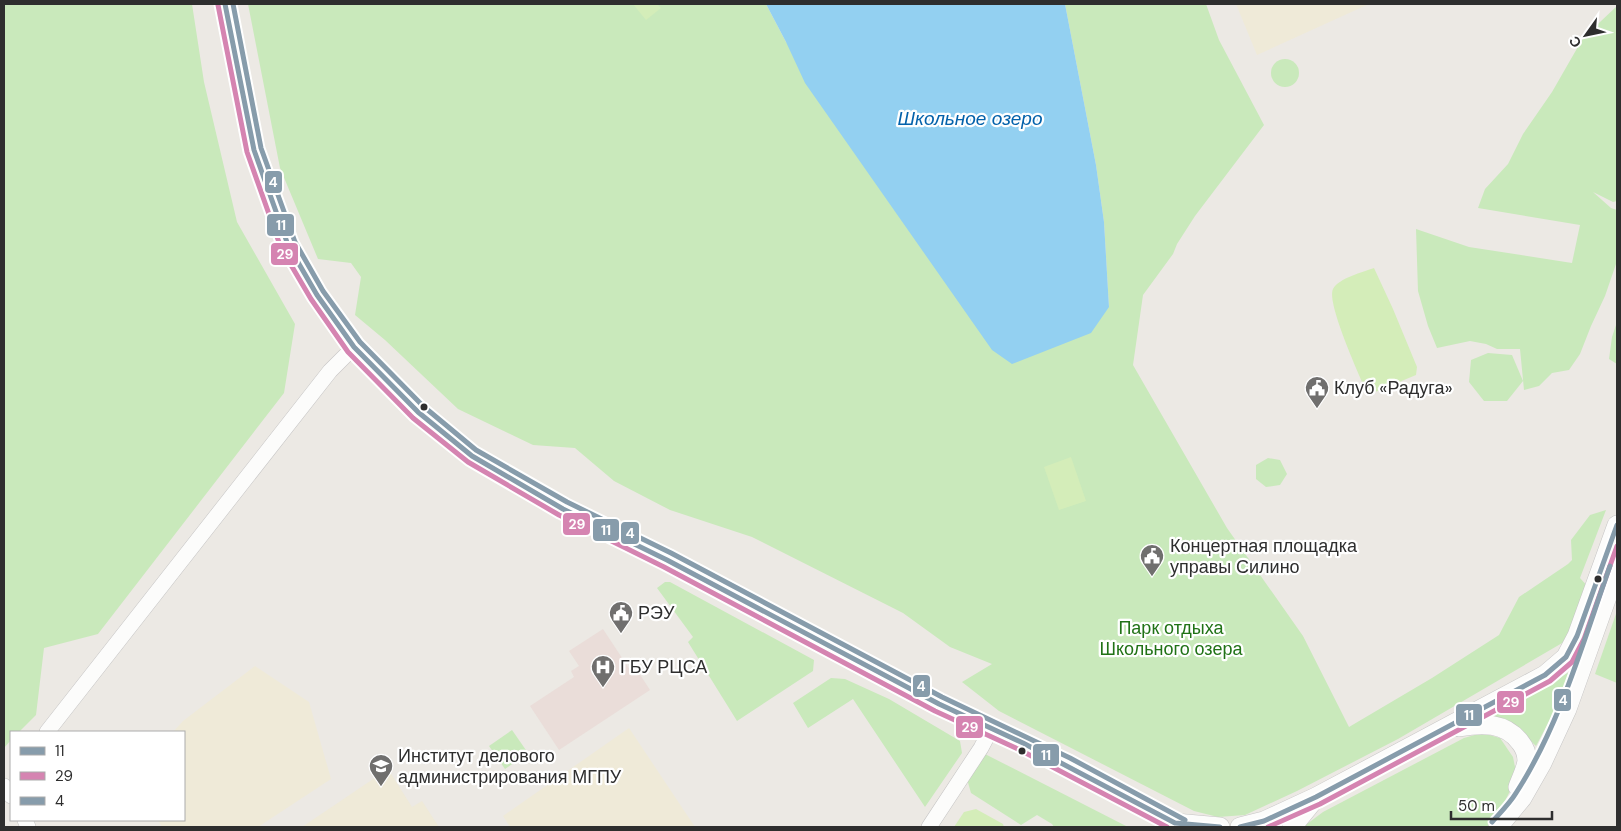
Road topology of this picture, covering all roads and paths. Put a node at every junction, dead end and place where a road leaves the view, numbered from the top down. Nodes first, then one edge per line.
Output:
1 (225, 4) edge
2 (354, 347) junction
3 (1617, 524) edge
4 (1617, 569) edge
5 (991, 729) junction
6 (1444, 730) junction
7 (48, 731) edge
8 (1316, 797) junction
9 (1502, 822) edge
10 (1178, 825) edge
11 (929, 827) edge
12 (1220, 827) edge
13 (1240, 827) edge
14 (1292, 827) edge

1 - 2 street
2 - 5 street
2 - 7 street
3 - 6 street
4 - 9 street
5 - 10 street
5 - 11 street
6 - 8 street
6 - 9 street
8 - 13 street
8 - 14 street
10 - 12 street

